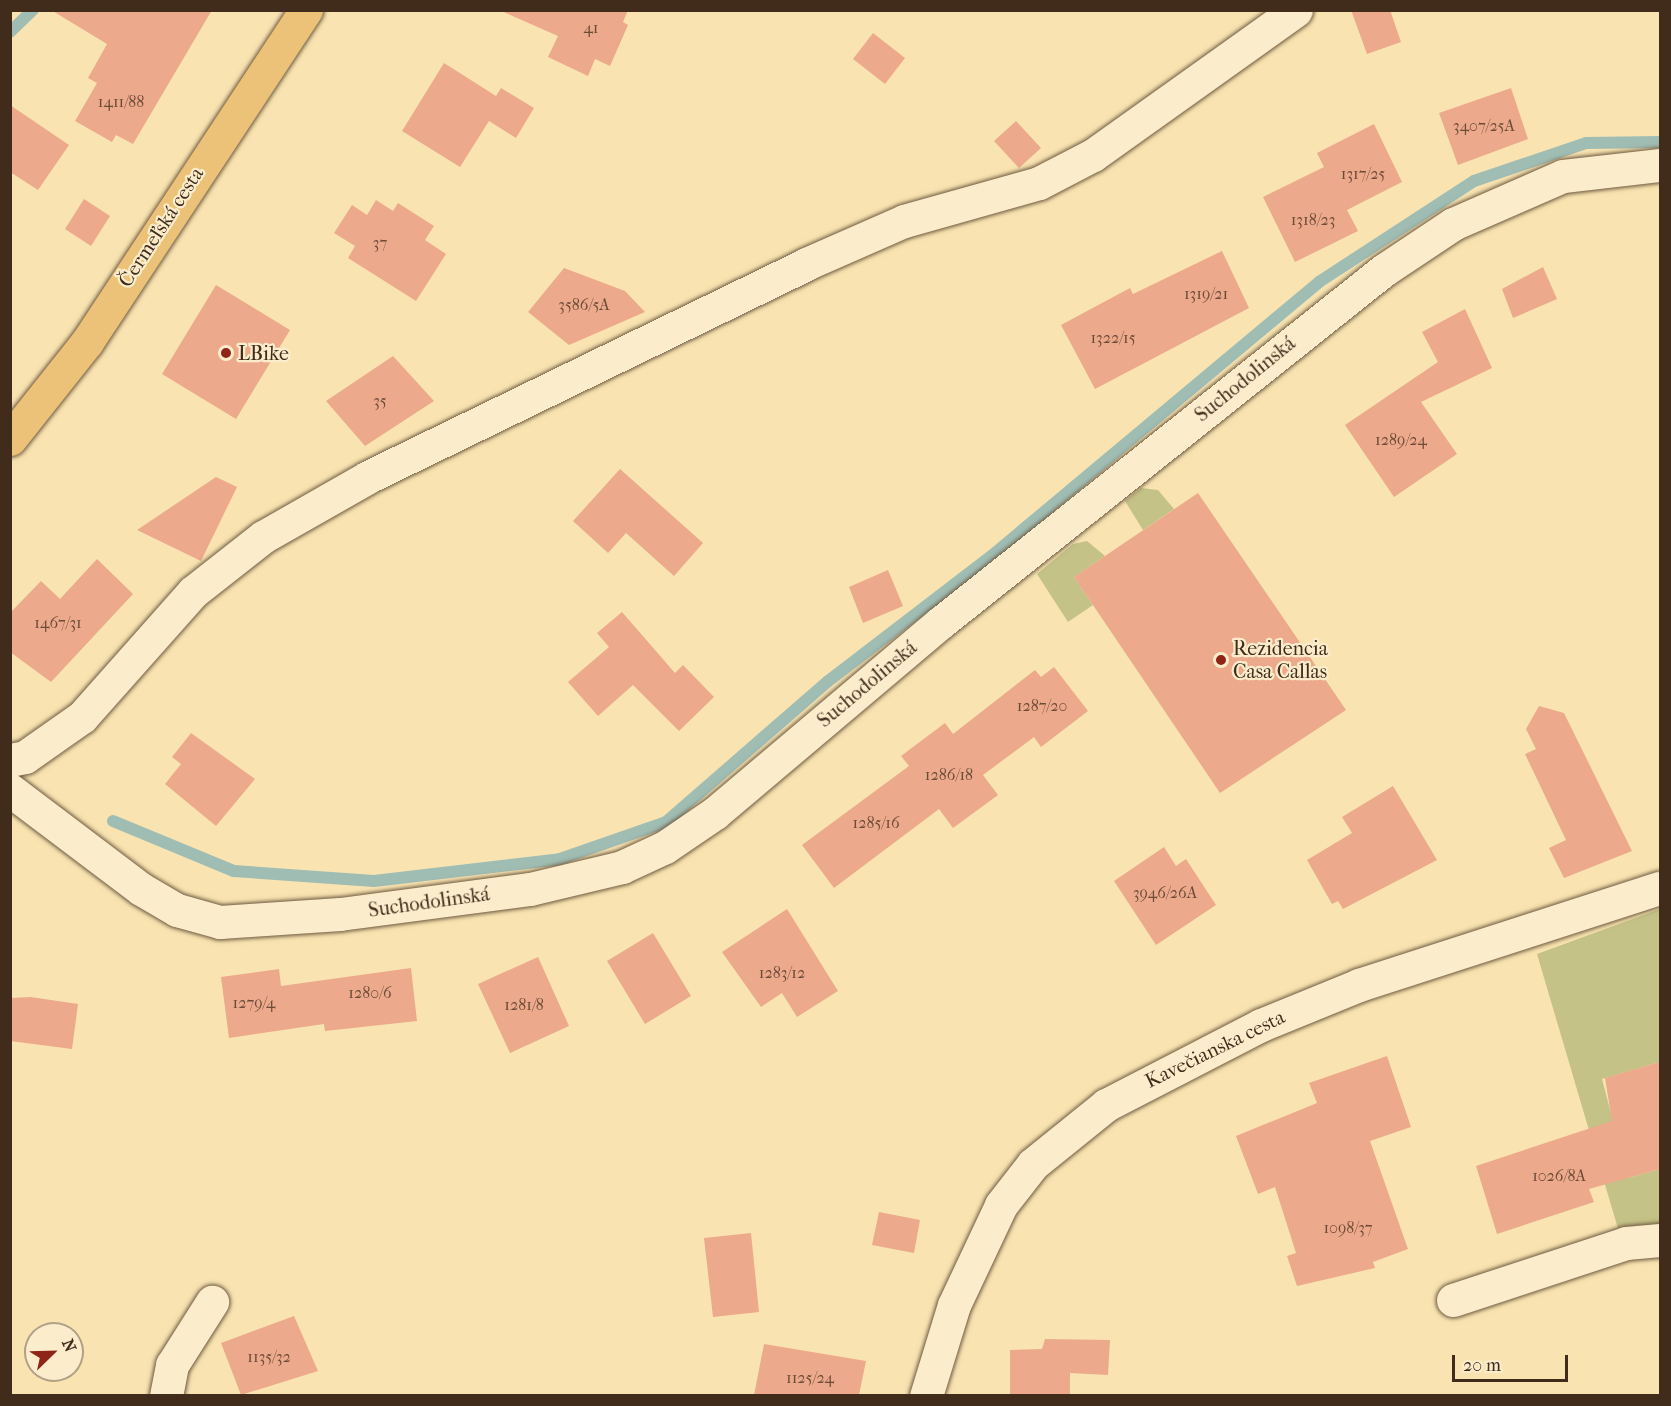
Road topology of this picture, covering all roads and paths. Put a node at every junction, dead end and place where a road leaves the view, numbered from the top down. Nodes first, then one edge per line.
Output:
1 (306, 10) edge
2 (1296, 10) edge
3 (1660, 165) edge
4 (10, 439) edge
5 (10, 760) edge
6 (10, 790) edge
7 (1660, 888) edge
8 (1660, 1240) edge
9 (1453, 1300) dead end
10 (212, 1302) dead end
11 (166, 1395) edge
12 (926, 1395) edge

1 - 4 main road, Čermeľská cesta
2 - 5 street
3 - 6 street, Suchodolinská
7 - 12 street, Kavečianska cesta
8 - 9 street
10 - 11 street

